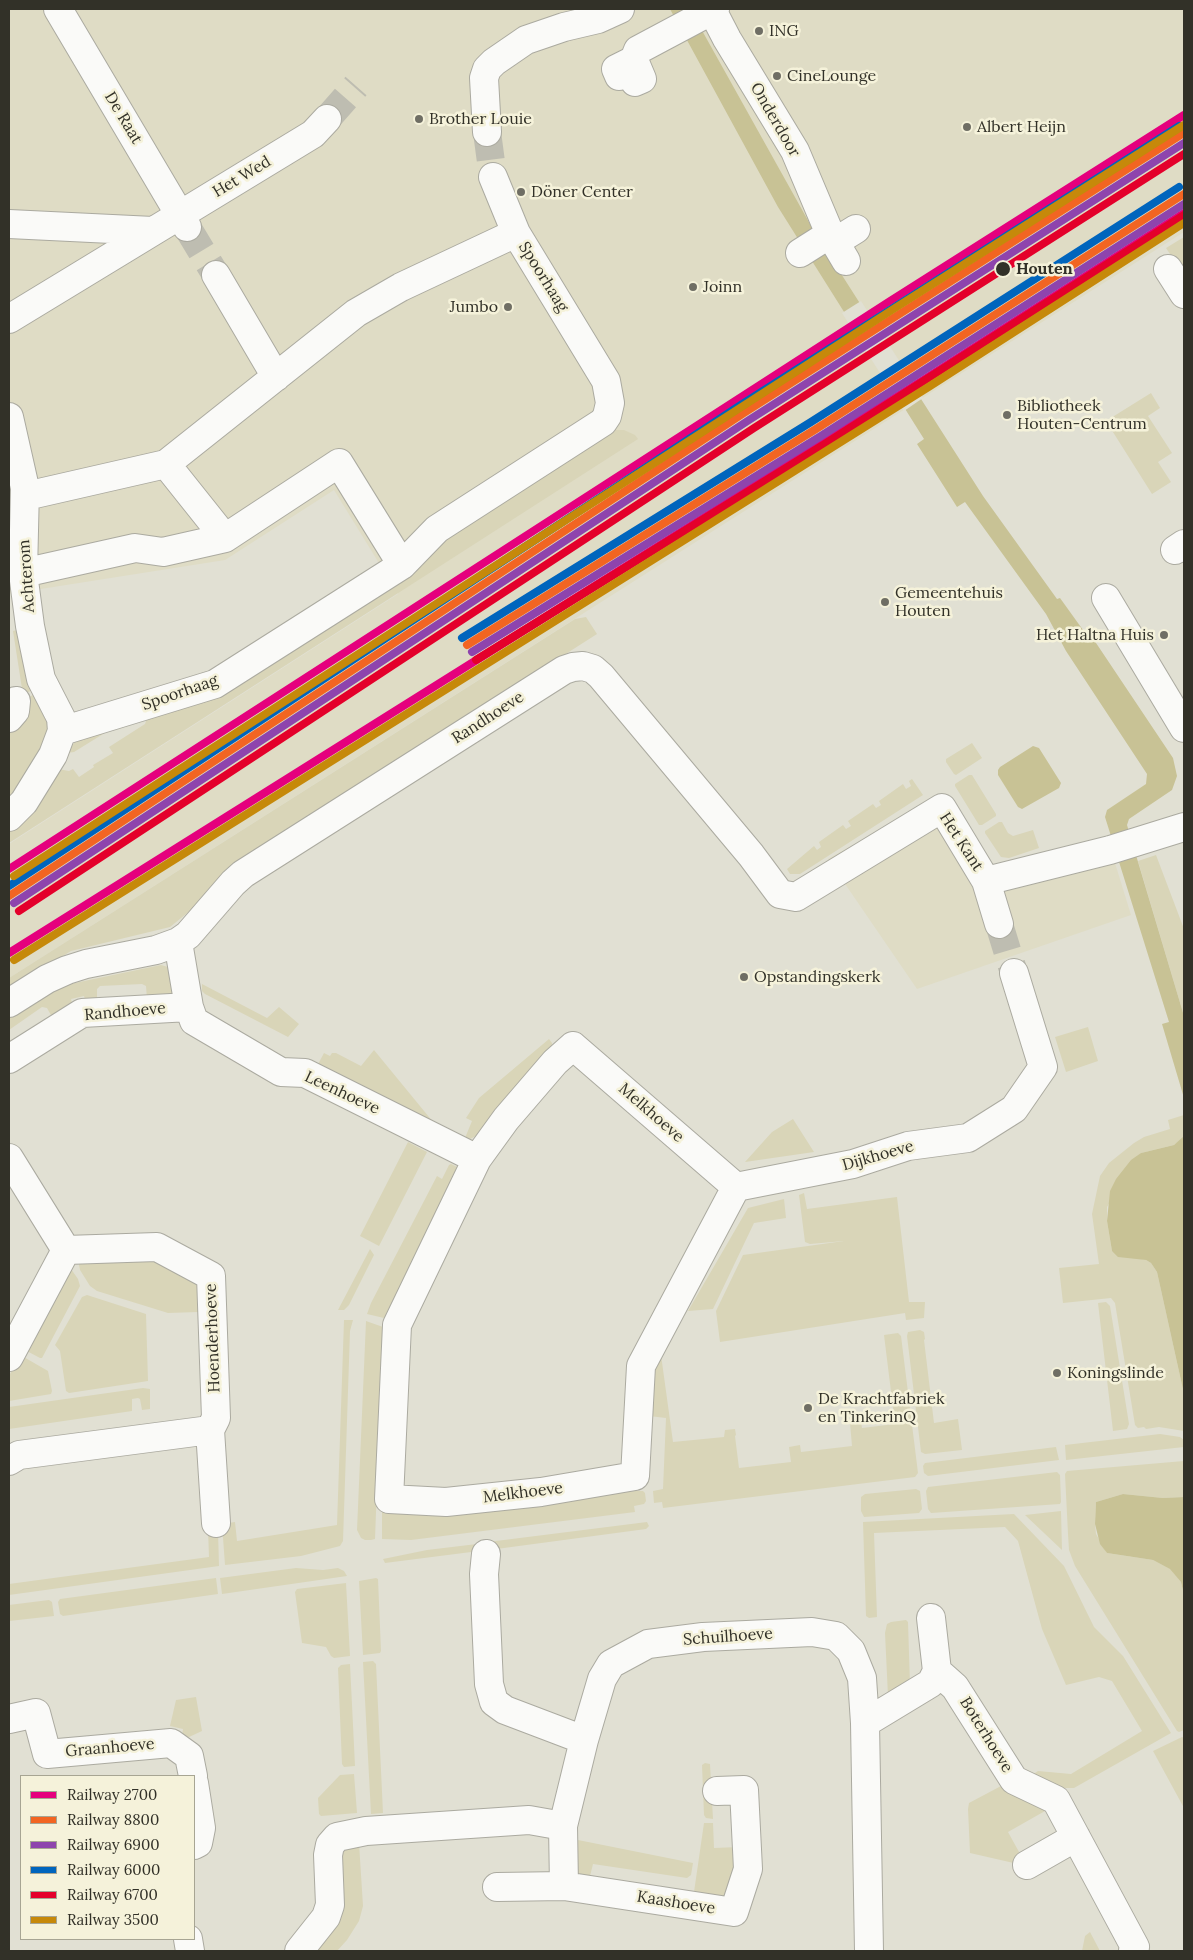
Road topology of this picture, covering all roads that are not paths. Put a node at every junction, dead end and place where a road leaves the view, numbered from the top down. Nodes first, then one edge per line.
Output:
1 (58, 9) edge
2 (620, 9) edge
3 (709, 12) edge
4 (629, 73) dead end
5 (327, 119) tunnel mouth
6 (487, 132) tunnel mouth
7 (493, 177) tunnel mouth
8 (184, 221) junction
9 (9, 224) edge
10 (519, 227) junction
11 (153, 231) junction
12 (800, 253) dead end
13 (1168, 269) dead end
14 (216, 275) tunnel mouth
15 (1184, 294) edge
16 (9, 319) edge
17 (276, 377) junction
18 (9, 417) edge
19 (166, 464) junction
20 (26, 496) junction
21 (225, 538) junction
22 (402, 565) junction
23 (23, 573) junction
24 (1106, 598) dead end
25 (1184, 728) edge
26 (62, 731) junction
27 (9, 817) edge
28 (1184, 827) edge
29 (764, 871) joint
30 (986, 881) junction
31 (999, 924) tunnel mouth
32 (178, 942) junction
33 (1014, 972) tunnel mouth
34 (9, 1003) edge
35 (189, 1007) junction
36 (9, 1059) edge
37 (9, 1158) edge
38 (477, 1160) junction
39 (736, 1187) junction
40 (66, 1250) junction
41 (9, 1357) edge
42 (210, 1430) junction
43 (9, 1461) edge
44 (216, 1523) dead end
45 (486, 1554) dead end
46 (931, 1618) dead end
47 (937, 1671) junction
48 (9, 1719) edge
49 (865, 1723) junction
50 (584, 1740) junction
51 (193, 1775) edge
52 (195, 1789) edge
53 (717, 1791) dead end
54 (564, 1826) junction
55 (1076, 1836) junction
56 (195, 1844) edge
57 (1027, 1865) dead end
58 (564, 1886) junction
59 (497, 1888) dead end
60 (298, 1951) edge
61 (871, 1951) edge
62 (1133, 1951) edge

1 - 8 street, De Raat
2 - 6 street
3 - 4 street
3 - 12 street, Onderdoor
5 - 8 street, Het Wed
7 - 10 street
8 - 11 street, Het Wed
9 - 11 street
10 - 17 street, Spoorhaag
10 - 22 street, Spoorhaag
11 - 16 street, Het Wed
13 - 15 street
14 - 17 street
17 - 19 street, Spoorhaag
18 - 20 street, Achterom
19 - 20 street, Spoorhaag
19 - 21 street
20 - 23 street, Achterom
21 - 22 street
21 - 23 street
22 - 26 street, Spoorhaag
23 - 26 street, Achterom
24 - 25 street
26 - 27 street
28 - 30 street, Het Kant
29 - 30 street, Het Kant
29 - 32 street, Randhoeve
30 - 31 street
32 - 34 street, Randhoeve
32 - 35 street, Randhoeve
33 - 39 street, Dijkhoeve
35 - 36 street, Randhoeve
35 - 38 street, Leenhoeve
37 - 40 street
38 - 39 street, Melkhoeve
38 - 39 street, Melkhoeve
40 - 41 street
40 - 42 street, Hoenderhoeve
42 - 43 street
42 - 44 street, Hoenderhoeve
45 - 50 street
46 - 47 street
47 - 49 street
47 - 55 street, Boterhoeve
48 - 51 street, Graanhoeve
49 - 50 street, Schuilhoeve
49 - 61 street, Schuilhoeve
50 - 54 street, Schuilhoeve
52 - 56 street
53 - 58 street, Kaashoeve
54 - 58 street, Schuilhoeve
54 - 60 street
55 - 57 street
55 - 62 street, Boterhoeve
58 - 59 street, Kaashoeve

